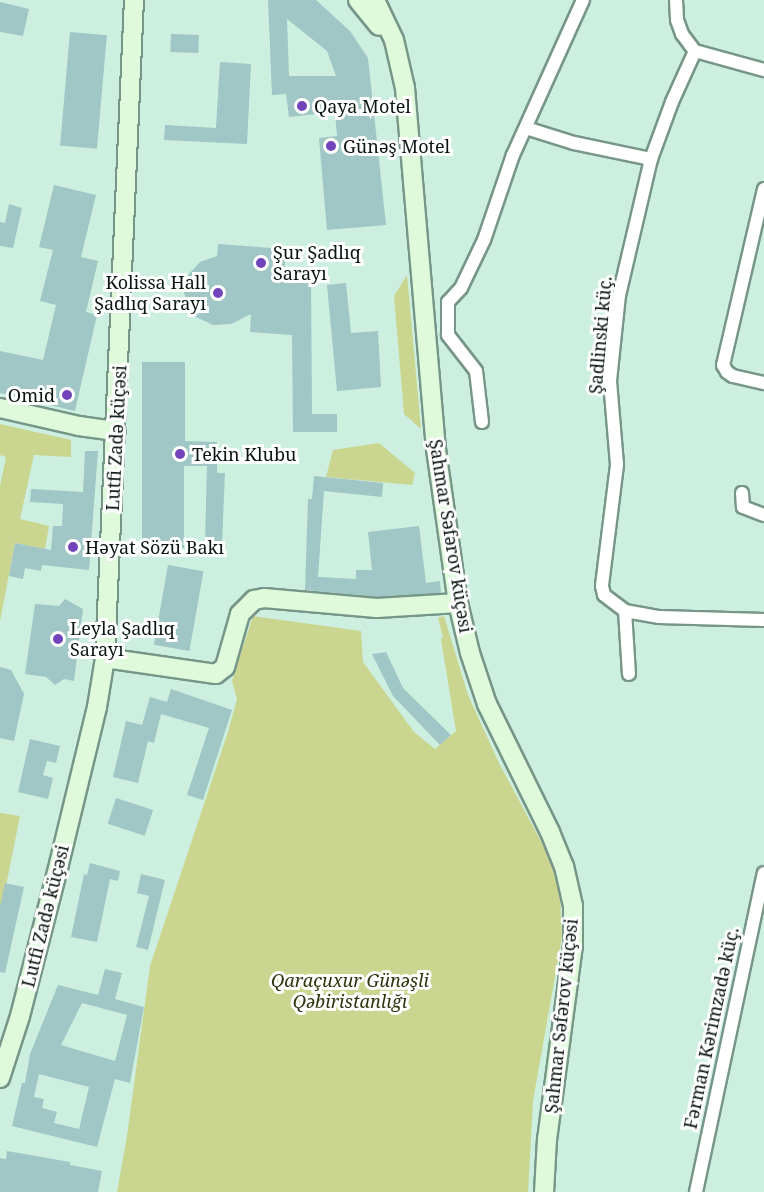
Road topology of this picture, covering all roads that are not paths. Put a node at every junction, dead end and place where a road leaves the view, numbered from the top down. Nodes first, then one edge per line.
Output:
1 (134, 0) edge
2 (358, 0) edge
3 (375, 0) edge
4 (582, 0) edge
5 (676, 0) edge
6 (694, 51) junction
7 (401, 67) junction
8 (764, 70) edge
9 (526, 128) junction
10 (651, 159) junction
11 (764, 193) edge
12 (448, 319) junction
13 (424, 320) junction
14 (764, 383) edge
15 (0, 408) edge
16 (482, 422) dead end
17 (116, 431) junction
18 (742, 493) dead end
19 (764, 515) edge
20 (458, 603) junction
21 (625, 611) junction
22 (764, 620) edge
23 (105, 658) junction
24 (629, 674) dead end
25 (764, 873) edge
26 (0, 1078) edge
27 (544, 1192) edge
28 (696, 1192) edge

1 - 17 main road, Lutfi Zadə küçəsi
2 - 7 main road
3 - 7 main road
4 - 9 street
5 - 6 street
6 - 8 street
6 - 10 street, Şadlinski küç.
7 - 13 main road, Şahmar Səfərov küçəsi
9 - 10 street
9 - 12 street
10 - 21 street, Şadlinski küç.
11 - 14 street
12 - 13 street
12 - 16 street
13 - 20 main road, Şahmar Səfərov küçəsi
15 - 17 main road
17 - 23 main road, Lutfi Zadə küçəsi
18 - 19 street
20 - 23 main road
20 - 27 main road, Şahmar Səfərov küçəsi
21 - 22 street
21 - 24 street
23 - 26 main road, Lutfi Zadə küçəsi
25 - 28 street, Fərman Kərimzadə küç.

